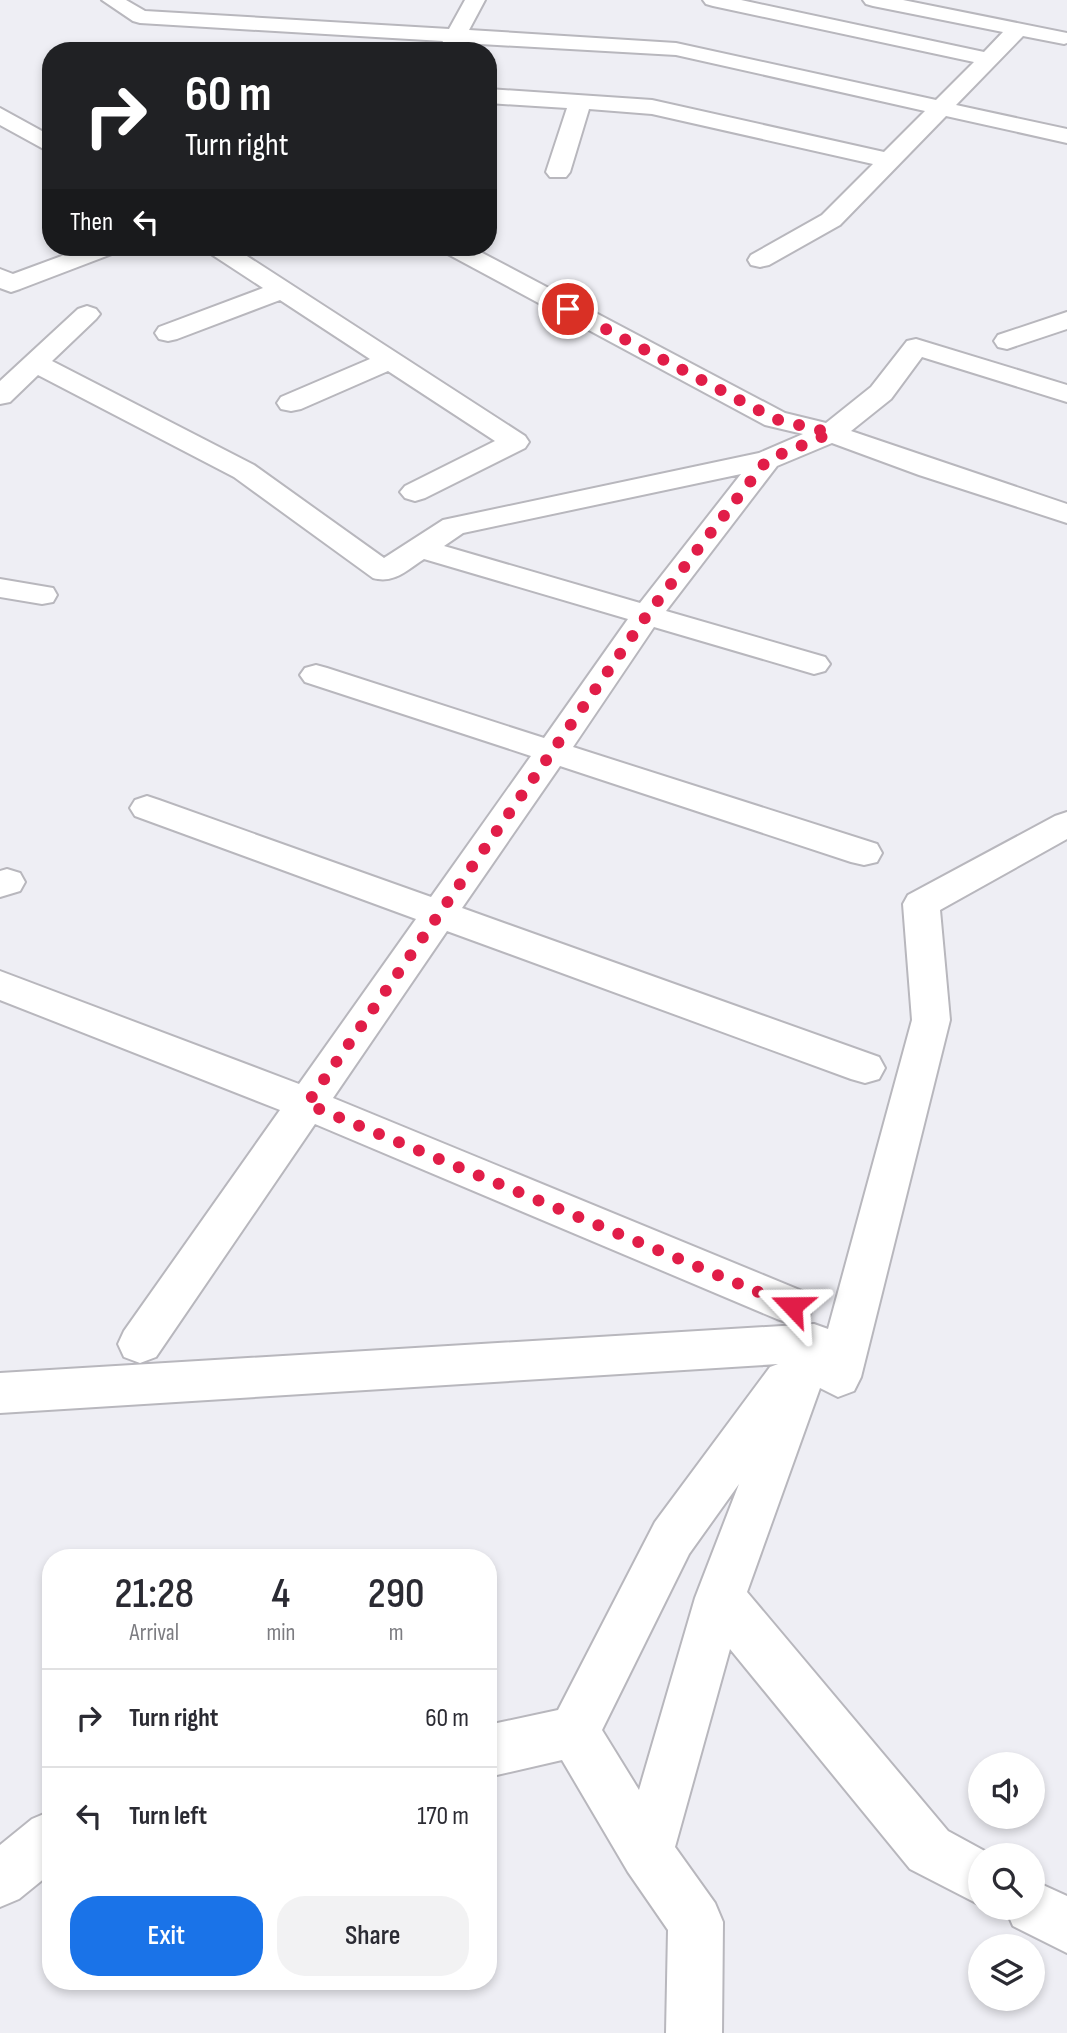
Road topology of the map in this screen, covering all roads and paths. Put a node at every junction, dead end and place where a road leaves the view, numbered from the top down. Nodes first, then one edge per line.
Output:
1 (112, 0) edge
2 (475, 0) edge
3 (713, 0) edge
4 (873, 0) edge
5 (1018, 29) junction
6 (871, 34) junction
7 (1064, 38) dead end
8 (429, 42) edge
9 (453, 42) edge
10 (497, 45) edge
11 (989, 59) junction
12 (819, 81) junction
13 (497, 97) edge
14 (580, 102) junction
15 (941, 108) junction
16 (0, 115) edge
17 (1067, 136) edge
18 (42, 141) edge
19 (887, 160) junction
20 (558, 172) dead end
21 (84, 256) edge
22 (232, 256) edge
23 (470, 256) edge
24 (760, 260) dead end
25 (0, 277) edge
26 (285, 289) junction
27 (87, 314) dead end
28 (1067, 320) edge
29 (167, 333) dead end
30 (1007, 341) dead end
31 (388, 361) junction
32 (36, 363) junction
33 (1067, 394) edge
34 (0, 396) edge
35 (291, 403) dead end
36 (831, 433) junction
37 (767, 460) junction
38 (415, 492) dead end
39 (1067, 513) edge
40 (419, 548) junction
41 (0, 588) edge
42 (42, 595) dead end
43 (647, 615) junction
44 (814, 664) dead end
45 (316, 675) dead end
46 (552, 752) junction
47 (147, 808) dead end
48 (1067, 824) edge
49 (864, 853) dead end
50 (439, 914) junction
51 (0, 985) edge
52 (865, 1068) dead end
53 (307, 1104) junction
54 (803, 1324) junction
55 (140, 1344) dead end
56 (0, 1393) edge
57 (720, 1598) junction
58 (574, 1732) junction
59 (497, 1749) edge
60 (42, 1845) edge
61 (647, 1853) junction
62 (968, 1871) edge
63 (0, 1880) edge
64 (1045, 1914) edge
65 (1067, 1926) edge
66 (694, 2033) edge

1 - 8 street
2 - 9 street
3 - 6 street
4 - 5 street
5 - 7 street
5 - 11 street
6 - 11 street
6 - 12 street
10 - 12 street
11 - 15 street
12 - 15 street
13 - 14 street
14 - 19 street
14 - 20 street
15 - 17 street
15 - 19 street
16 - 18 street
19 - 24 street
21 - 25 street
22 - 26 street
23 - 36 street
26 - 29 street
26 - 31 street
27 - 32 street
28 - 30 street
31 - 35 street
31 - 38 street
32 - 34 street
32 - 40 street
33 - 36 street
36 - 37 street
36 - 39 street
37 - 40 street
37 - 43 street
40 - 43 street
41 - 42 street
43 - 44 street
43 - 46 street
45 - 46 street
46 - 49 street
46 - 50 street
47 - 50 street
48 - 54 street
50 - 52 street
50 - 53 street
51 - 53 street
53 - 54 street
53 - 55 street
54 - 56 street
54 - 57 street
54 - 58 street
57 - 61 street
57 - 62 street
58 - 59 street
58 - 61 street
60 - 63 street
61 - 66 street
64 - 65 street

